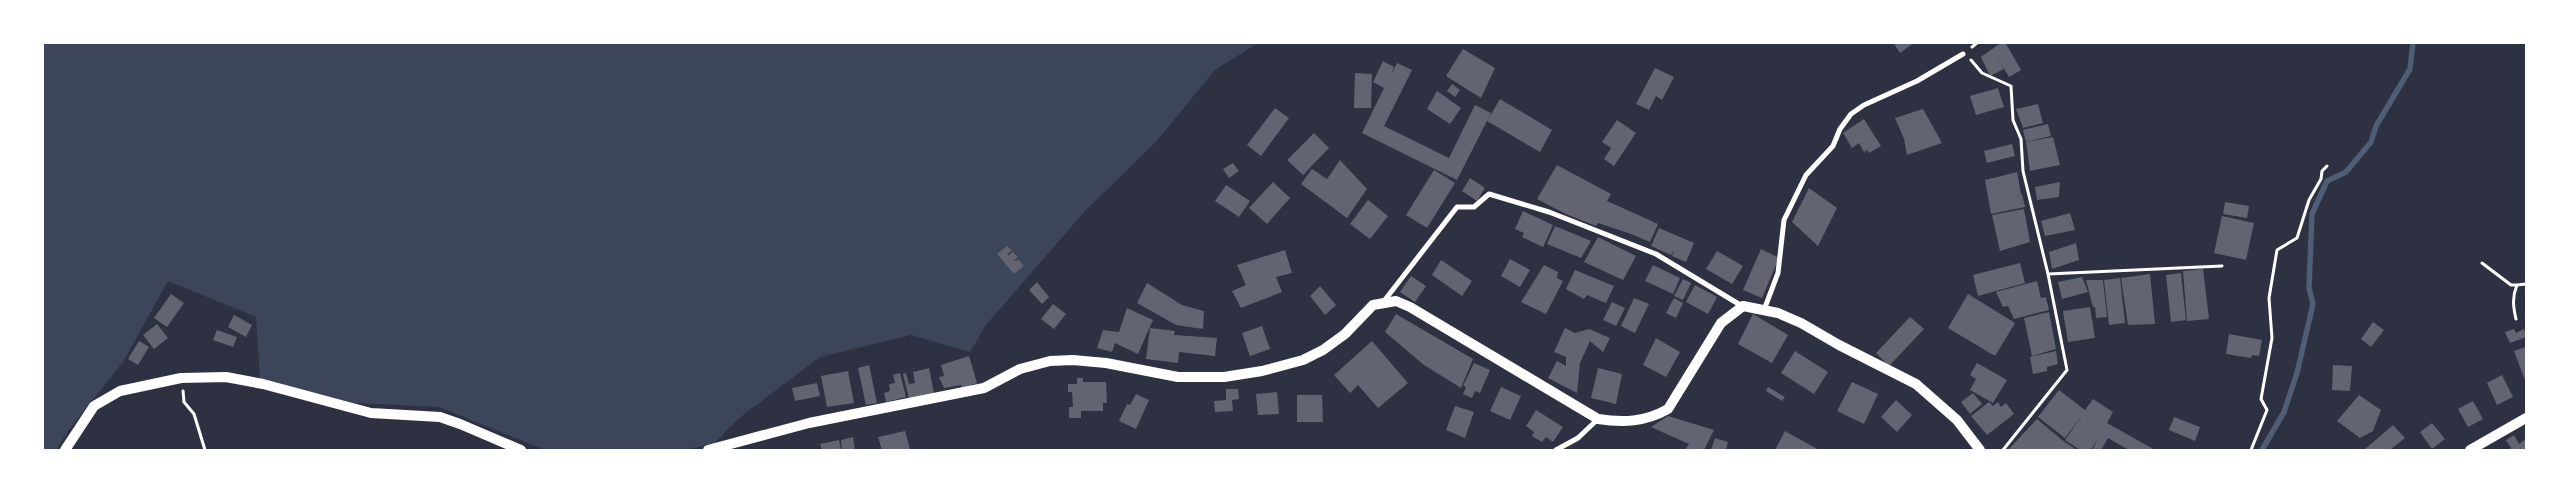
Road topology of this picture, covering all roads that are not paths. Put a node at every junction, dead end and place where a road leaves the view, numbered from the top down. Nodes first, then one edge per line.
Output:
1 (1964, 54) road end
2 (1383, 302) junction
3 (1742, 306) junction
4 (1764, 310) junction
5 (2526, 418) edge
6 (1598, 419) junction
7 (65, 450) edge
8 (521, 450) edge
9 (708, 450) edge
10 (1556, 450) edge
11 (1980, 450) edge
12 (2470, 450) edge

1 - 4 street
2 - 3 street
2 - 6 main road
2 - 9 main road
3 - 4 main road
3 - 6 main road
4 - 11 main road
5 - 12 main road
6 - 10 street
7 - 8 main road

